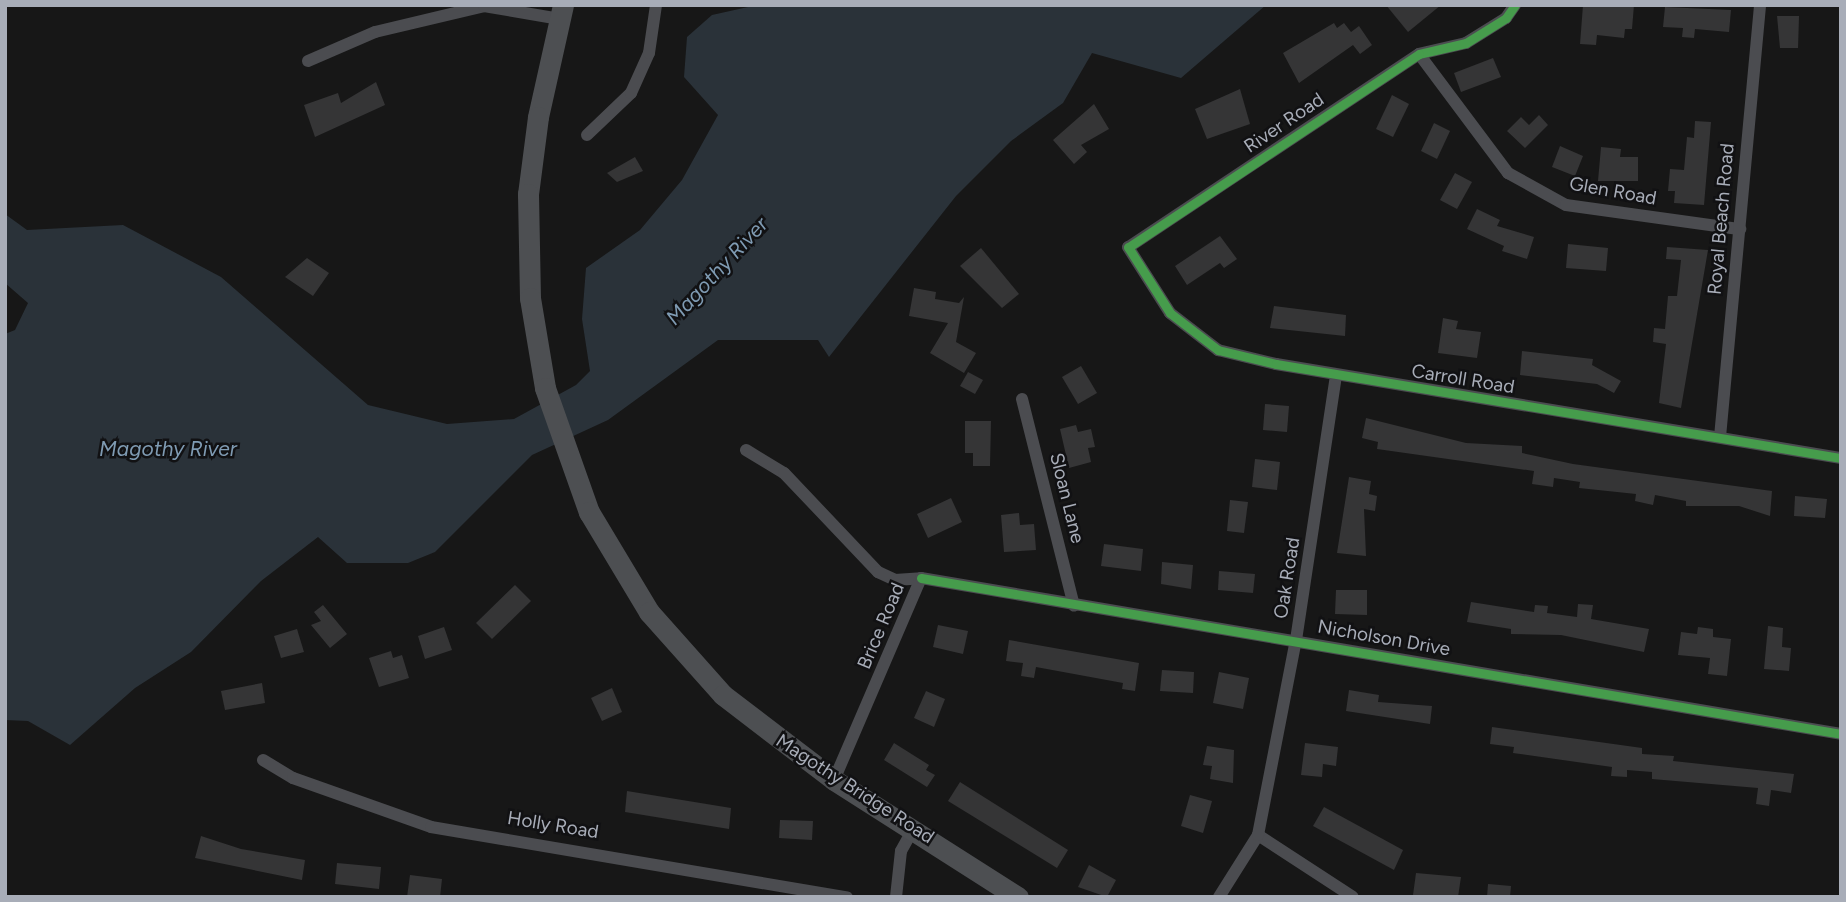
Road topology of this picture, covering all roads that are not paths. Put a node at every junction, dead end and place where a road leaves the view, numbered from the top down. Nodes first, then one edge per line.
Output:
1 (656, 5) edge
2 (1515, 5) edge
3 (1760, 5) edge
4 (562, 12) edge
5 (1419, 54) junction
6 (308, 61) dead end
7 (587, 135) dead end
8 (1740, 229) junction
9 (1128, 247) joint
10 (1336, 376) junction
11 (1023, 399) dead end
12 (1720, 437) junction
13 (746, 450) dead end
14 (1841, 458) edge
15 (921, 578) junction
16 (1074, 606) junction
17 (1296, 640) junction
18 (1841, 734) edge
19 (263, 760) dead end
20 (834, 780) junction
21 (914, 828) junction
22 (1258, 835) junction
23 (847, 897) edge
24 (896, 897) edge
25 (1018, 897) edge
26 (1219, 897) edge
27 (1353, 897) edge

1 - 7 street
2 - 5 street, River Road
3 - 8 street, Royal Beach Road
4 - 6 street
4 - 20 main road, Magothy Bridge Road
5 - 8 street, Glen Road
5 - 9 street, River Road
8 - 12 street, Royal Beach Road
9 - 10 street, Carroll Road
10 - 12 street, Carroll Road
10 - 17 street, Oak Road
11 - 16 street, Sloan Lane
12 - 14 street, Carroll Road
13 - 15 street, Brice Road
15 - 16 street, Nicholson Drive
15 - 20 street, Brice Road
16 - 17 street, Nicholson Drive
17 - 18 street, Nicholson Drive
17 - 22 street, Oak Road
19 - 23 street, Holly Road
20 - 21 main road, Magothy Bridge Road
21 - 24 street
21 - 25 main road, Magothy Bridge Road
22 - 26 street, Oak Road
22 - 27 street

